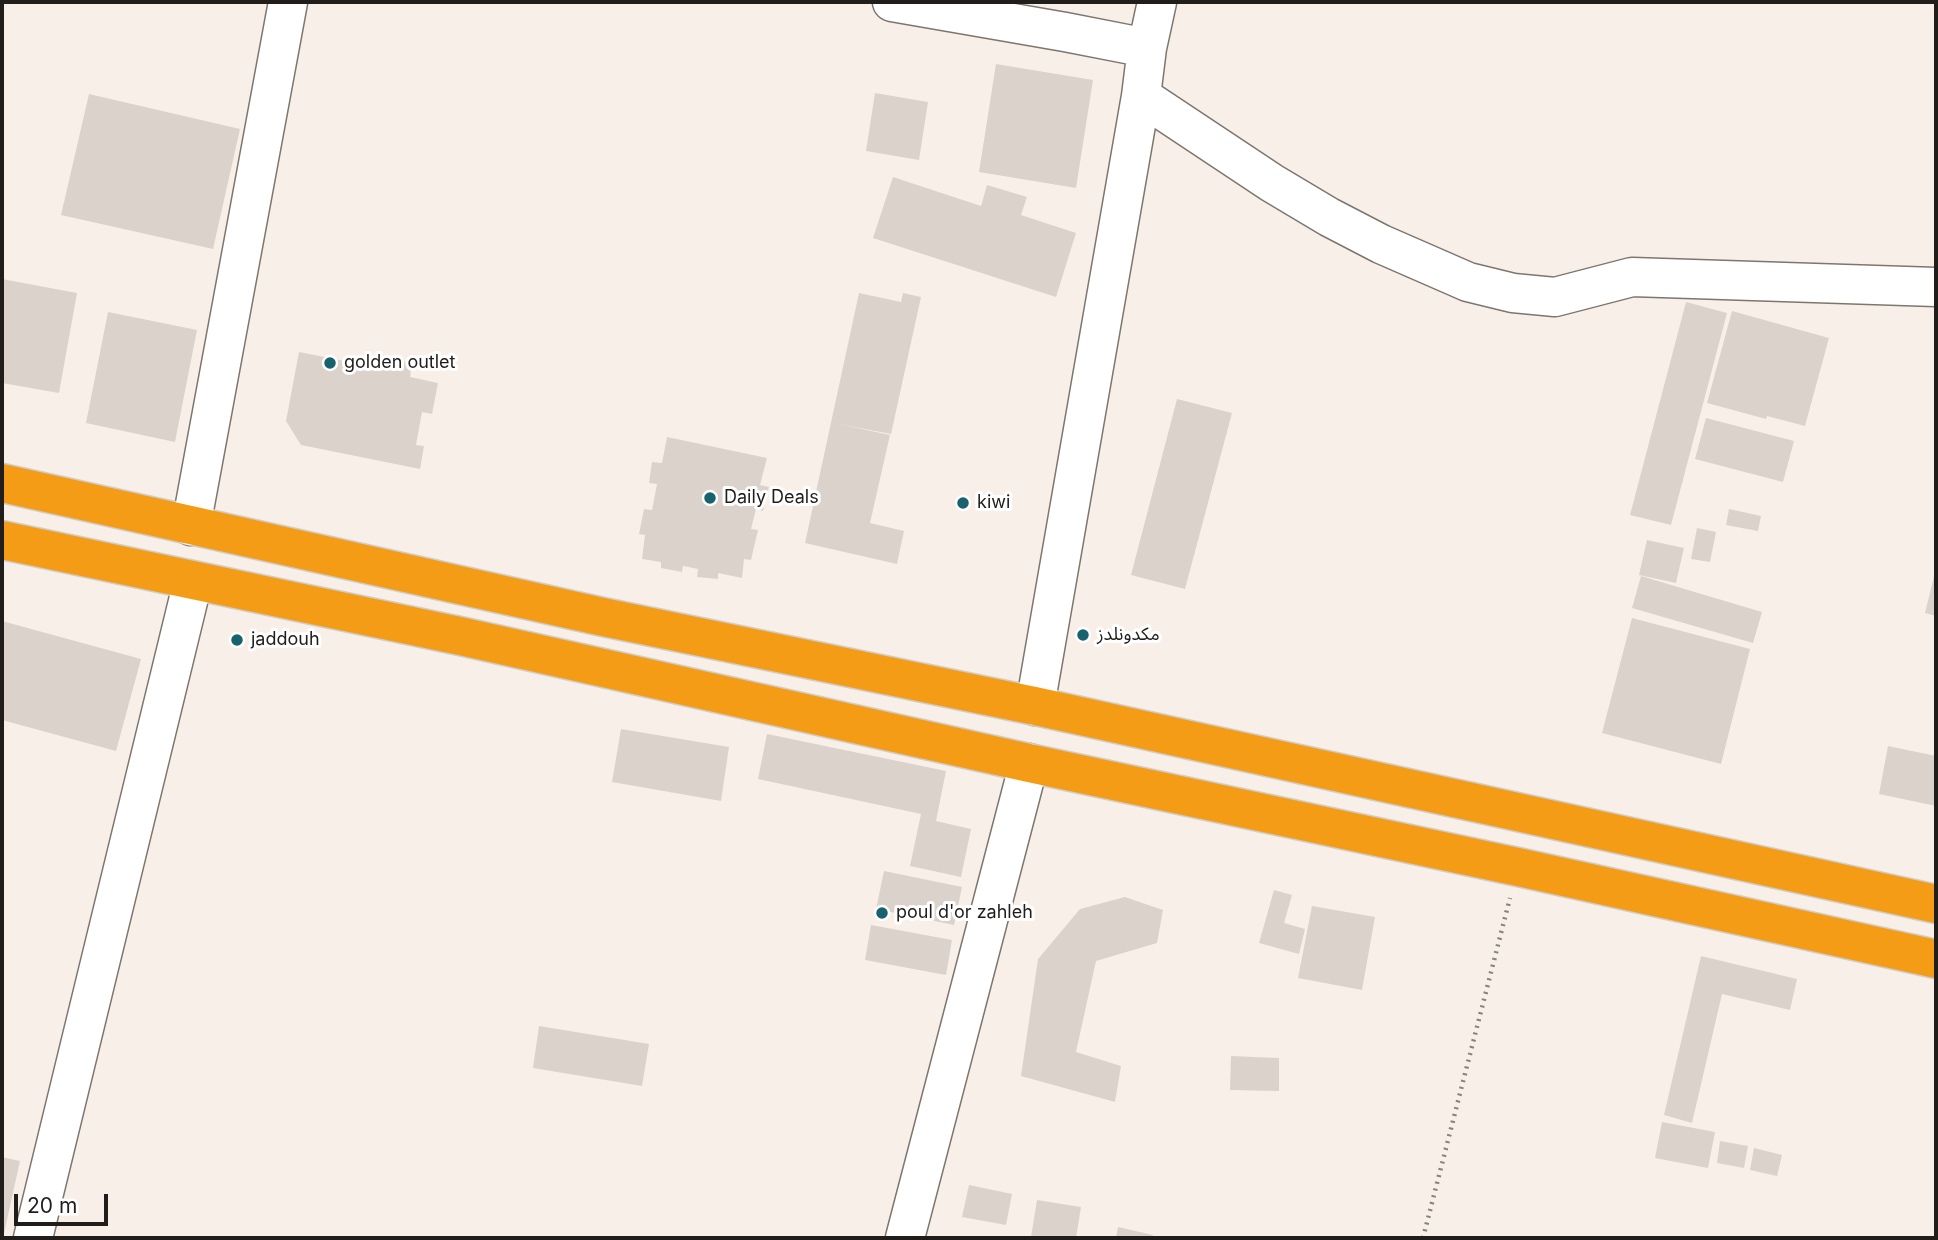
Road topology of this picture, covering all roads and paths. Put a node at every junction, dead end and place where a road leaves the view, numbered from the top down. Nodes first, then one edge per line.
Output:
1 (288, 2) edge
2 (892, 2) edge
3 (1157, 2) edge
4 (1147, 48) junction
5 (1141, 96) junction
6 (1936, 287) edge
7 (2, 483) edge
8 (191, 526) junction
9 (2, 540) edge
10 (193, 580) junction
11 (1035, 706) junction
12 (1029, 763) junction
13 (1518, 867) junction
14 (1936, 904) edge
15 (1936, 959) edge
16 (33, 1238) edge
17 (905, 1238) edge
18 (1423, 1238) edge

1 - 8 street
2 - 4 street
3 - 4 street
4 - 5 street
5 - 6 street
5 - 11 street
7 - 8 highway
8 - 11 highway
9 - 10 highway
10 - 12 highway
10 - 16 street
11 - 14 highway
12 - 13 highway
12 - 17 street
13 - 15 highway
13 - 18 path

